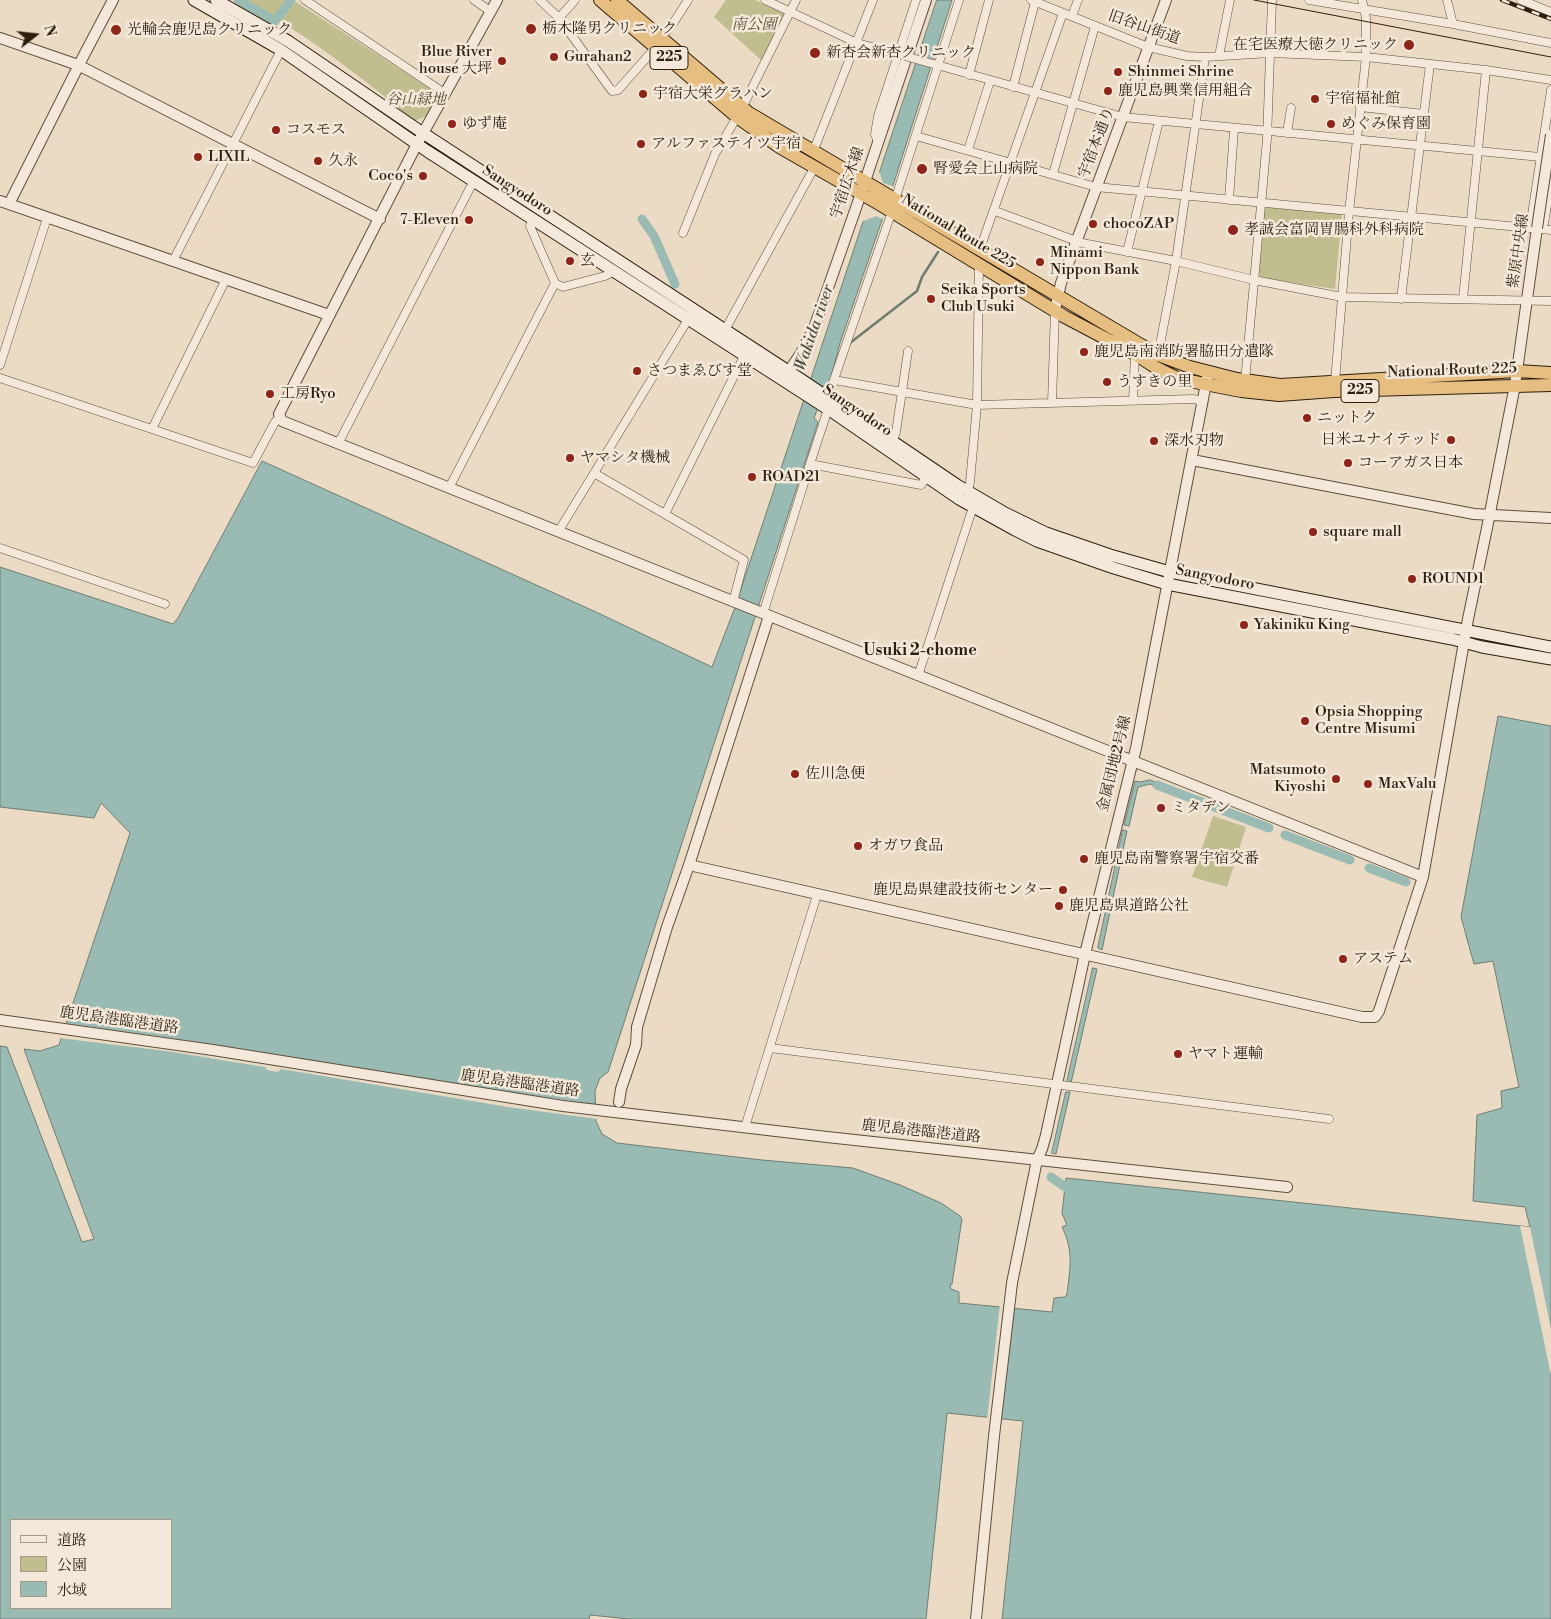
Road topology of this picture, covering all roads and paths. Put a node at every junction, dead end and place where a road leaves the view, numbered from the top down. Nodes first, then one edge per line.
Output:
1 (113, 0) edge
2 (194, 0) edge
3 (216, 0) edge
4 (305, 0) edge
5 (474, 0) edge
6 (497, 0) edge
7 (540, 0) edge
8 (575, 0) edge
9 (600, 0) edge
10 (617, 0) edge
11 (688, 0) edge
12 (765, 0) edge
13 (796, 0) edge
14 (873, 0) edge
15 (916, 0) edge
16 (926, 0) edge
17 (959, 0) edge
18 (989, 0) edge
19 (1078, 0) edge
20 (1166, 0) edge
21 (1230, 0) edge
22 (1272, 0) edge
23 (1309, 0) edge
24 (1362, 0) edge
25 (1447, 0) edge
26 (1521, 0) edge
27 (1033, 1) edge
28 (1364, 10) junction
29 (490, 11) junction
30 (791, 12) junction
31 (1551, 12) edge
32 (1063, 13) junction
33 (1072, 16) junction
34 (559, 18) junction
35 (1452, 24) junction
36 (1095, 26) junction
37 (0, 38) edge
38 (658, 43) junction
39 (1551, 43) edge
40 (857, 44) junction
41 (1148, 47) junction
42 (281, 50) junction
43 (1270, 53) junction
44 (898, 54) junction
45 (1219, 56) junction
46 (1205, 57) junction
47 (1366, 57) junction
48 (1430, 64) junction
49 (935, 65) junction
50 (78, 66) junction
51 (1486, 70) junction
52 (969, 75) junction
53 (990, 80) junction
54 (1551, 80) edge
55 (1013, 87) junction
56 (1551, 90) edge
57 (1035, 93) junction
58 (446, 94) junction
59 (1072, 103) junction
60 (1360, 107) junction
61 (1291, 108) dead end
62 (740, 113) junction
63 (1424, 114) junction
64 (1123, 117) junction
65 (1159, 121) junction
66 (1195, 125) junction
67 (1234, 129) junction
68 (1267, 131) junction
69 (423, 133) junction
70 (1287, 133) junction
71 (1551, 135) edge
72 (916, 136) junction
73 (1356, 139) junction
74 (878, 142) junction
75 (233, 144) junction
76 (417, 144) junction
77 (1421, 145) junction
78 (968, 150) junction
79 (1478, 151) junction
80 (813, 152) junction
81 (1541, 157) junction
82 (1551, 158) edge
83 (1012, 163) junction
84 (814, 168) junction
85 (1053, 174) junction
86 (476, 181) junction
87 (1551, 182) edge
88 (1096, 187) junction
89 (867, 190) junction
90 (1142, 192) junction
91 (1186, 195) junction
92 (1229, 200) junction
93 (4, 203) edge
94 (1261, 204) junction
95 (891, 205) junction
96 (995, 211) junction
97 (1349, 212) junction
98 (1411, 216) junction
99 (47, 218) junction
100 (380, 219) junction
101 (532, 219) junction
102 (1470, 222) junction
103 (1537, 228) junction
104 (1551, 230) edge
105 (683, 233) dead end
106 (1077, 242) junction
107 (980, 249) junction
108 (1127, 252) junction
109 (173, 261) junction
110 (1176, 261) junction
111 (979, 264) junction
112 (614, 271) junction
113 (226, 279) junction
114 (1254, 280) junction
115 (555, 283) junction
116 (1058, 297) junction
117 (1342, 297) junction
118 (1400, 299) junction
119 (1463, 299) junction
120 (1527, 300) junction
121 (1551, 301) edge
122 (1055, 310) junction
123 (329, 316) junction
124 (689, 318) junction
125 (725, 330) junction
126 (908, 351) dead end
127 (1135, 354) junction
128 (1158, 355) junction
129 (744, 356) junction
130 (0, 365) edge
131 (1517, 372) junction
132 (1551, 373) edge
133 (786, 376) junction
134 (0, 378) edge
135 (1207, 379) junction
136 (834, 380) junction
137 (1245, 381) junction
138 (1335, 382) junction
139 (1551, 385) edge
140 (1515, 386) junction
141 (902, 392) junction
142 (1203, 400) junction
143 (1134, 401) junction
144 (1052, 403) junction
145 (826, 404) junction
146 (977, 405) junction
147 (279, 418) junction
148 (152, 429) junction
149 (893, 440) junction
150 (338, 444) junction
151 (1192, 460) junction
152 (810, 464) junction
153 (594, 473) junction
154 (926, 477) junction
155 (449, 488) junction
156 (968, 491) junction
157 (973, 507) junction
158 (665, 514) junction
159 (1490, 515) junction
160 (1551, 518) edge
161 (558, 532) junction
162 (0, 548) edge
163 (1170, 572) junction
164 (1167, 584) junction
165 (734, 602) junction
166 (165, 604) dead end
167 (764, 614) junction
168 (1465, 636) junction
169 (1551, 647) edge
170 (1551, 659) edge
171 (918, 676) junction
172 (1132, 761) junction
173 (689, 865) junction
174 (1423, 877) junction
175 (817, 895) junction
176 (1085, 954) junction
177 (0, 1020) edge
178 (770, 1048) junction
179 (1058, 1085) junction
180 (619, 1102) dead end
181 (1329, 1118) dead end
182 (745, 1127) junction
183 (1037, 1160) junction
184 (1286, 1187) dead end
185 (976, 1619) edge

1 - 50 street
2 - 42 main road, Sangyodoro
3 - 69 main road, Sangyodoro
4 - 58 street
5 - 29 street
6 - 29 street
7 - 34 street
8 - 34 street
9 - 38 highway, National Route 225 / 225
10 - 38 highway, National Route 225 / 225
11 - 38 street
12 - 30 street
13 - 30 street
14 - 40 street
15 - 44 street
16 - 74 street, 宇宿広木線
17 - 49 street
18 - 52 street
19 - 33 street
20 - 41 street, 宇宿本通り
21 - 45 street
22 - 43 street
23 - 28 street
24 - 28 street
25 - 35 street
26 - 31 street
27 - 32 street, 旧谷山街道
27 - 55 street
28 - 35 street
28 - 47 street
29 - 58 street
30 - 40 street
30 - 62 street
32 - 33 street, 旧谷山街道
32 - 57 street
33 - 36 street, 旧谷山街道
34 - 38 street
35 - 39 street
36 - 41 street, 旧谷山街道
36 - 59 street
37 - 50 street
38 - 62 highway, National Route 225 / 225
40 - 44 street
40 - 80 street
41 - 46 street, 旧谷山街道
41 - 64 street, 宇宿本通り
42 - 75 street
42 - 76 main road, Sangyodoro
43 - 45 street, 旧谷山街道
43 - 47 street, 旧谷山街道
43 - 68 street
44 - 49 street, bridge
44 - 74 street
45 - 46 street, 旧谷山街道
46 - 66 street
47 - 48 street, 旧谷山街道
47 - 60 street
48 - 51 street, 旧谷山街道
48 - 63 street
49 - 52 street
49 - 72 street
50 - 75 street
50 - 93 street
51 - 54 street, 旧谷山街道
51 - 79 street
52 - 53 street
53 - 55 street
53 - 78 street
55 - 57 street
56 - 81 street
57 - 59 street
57 - 83 street
58 - 69 street
59 - 64 street
59 - 85 street
60 - 63 street
60 - 73 street
61 - 70 street
62 - 80 highway, National Route 225 / 225
62 - 84 highway, National Route 225 / 225
62 - 105 street
63 - 77 street
64 - 65 street
64 - 88 street, 宇宿本通り
65 - 66 street
65 - 90 street
66 - 67 street
66 - 91 street
67 - 68 street
67 - 92 street
68 - 70 street
68 - 94 street
69 - 76 street
69 - 125 main road, Sangyodoro
70 - 73 street
71 - 103 street, 紫原中央線, bridge
72 - 78 street
72 - 95 street
73 - 77 street
73 - 97 street
74 - 89 street, 宇宿広木線
75 - 100 street
75 - 109 street
76 - 86 main road, Sangyodoro
76 - 100 street
77 - 79 street
77 - 98 street
78 - 83 street
79 - 81 street
79 - 102 street
80 - 89 highway, National Route 225 / 225
81 - 82 street
81 - 103 street
83 - 85 street
83 - 96 street
84 - 89 highway, National Route 225 / 225
84 - 125 street
85 - 88 street
86 - 101 main road, Sangyodoro
86 - 150 street
87 - 103 street
88 - 90 street
88 - 106 street, 宇宿本通り
89 - 95 highway, National Route 225 / 225
89 - 133 street, 宇宿広木線
90 - 91 street
90 - 108 street
91 - 92 street
91 - 110 street
92 - 94 street
93 - 99 street
94 - 97 street
94 - 114 street
95 - 107 highway, National Route 225 / 225
95 - 111 highway, National Route 225 / 225
95 - 136 street
96 - 106 street
96 - 107 street
97 - 98 street
97 - 117 street
98 - 102 street
98 - 118 street
99 - 109 street
99 - 130 street
100 - 123 street
101 - 112 main road, Sangyodoro
101 - 115 street
102 - 103 street
102 - 119 street
103 - 104 street
103 - 120 street, 紫原中央線
106 - 108 street
106 - 116 street, 宇宿本通り
107 - 116 highway, National Route 225 / 225
108 - 110 street
109 - 113 street
110 - 114 street
110 - 128 street
111 - 122 highway, National Route 225 / 225
111 - 146 street
112 - 115 street
112 - 124 main road, Sangyodoro
113 - 123 street
113 - 148 street
114 - 117 street
114 - 137 street
115 - 155 street
116 - 122 street, 宇宿本通り
116 - 128 highway, National Route 225 / 225
117 - 118 street
117 - 138 street
118 - 119 street
119 - 120 street
120 - 121 street
120 - 131 street, 紫原中央線
122 - 127 highway, National Route 225 / 225
122 - 144 street
123 - 147 street
124 - 129 main road, Sangyodoro
124 - 153 street
125 - 133 main road, Sangyodoro
126 - 141 street
127 - 135 highway, National Route 225 / 225
127 - 143 street
128 - 135 highway, National Route 225 / 225
129 - 133 main road, Sangyodoro
129 - 158 street
131 - 132 highway, National Route 225 / 225
131 - 138 highway, National Route 225 / 225
131 - 140 street, 紫原中央線
133 - 145 main road, Sangyodoro
133 - 145 main road, Sangyodoro
134 - 148 street
135 - 137 highway, National Route 225 / 225
135 - 140 highway, National Route 225 / 225
135 - 142 street, 金属団地2号線
136 - 141 street
136 - 145 street
137 - 138 highway, National Route 225 / 225
139 - 140 highway, National Route 225 / 225
140 - 159 street, 紫原中央線
141 - 146 street
141 - 149 street
142 - 143 street
142 - 151 street, 金属団地2号線
143 - 144 street
144 - 146 street
145 - 149 main road, Sangyodoro
145 - 152 street
145 - 154 main road, Sangyodoro
146 - 156 street
147 - 148 street
147 - 150 street
149 - 156 main road, Sangyodoro
150 - 155 street
151 - 159 street
151 - 163 street, 金属団地2号線
152 - 154 street
152 - 167 street
153 - 158 street
153 - 161 street
154 - 157 main road, Sangyodoro
155 - 161 street
156 - 163 main road, Sangyodoro
157 - 164 main road, Sangyodoro
157 - 171 street
158 - 165 street
159 - 160 street
159 - 168 street, 紫原中央線
161 - 165 street
162 - 166 street
163 - 164 street, 金属団地2号線
163 - 168 main road, Sangyodoro
164 - 168 main road, Sangyodoro
164 - 172 street, 金属団地2号線
165 - 167 street
167 - 171 street
167 - 173 street
168 - 169 main road, Sangyodoro
168 - 170 main road, Sangyodoro
168 - 174 street, 紫原中央線
171 - 172 street
172 - 174 street
172 - 176 street, 金属団地2号線
173 - 175 street
173 - 180 street
174 - 176 street, 紫原中央線
175 - 176 street
175 - 178 street
176 - 179 street, 金属団地2号線
177 - 182 street, 鹿児島港臨港道路
178 - 179 street
178 - 182 street
179 - 181 street
179 - 183 street, 金属団地2号線
182 - 183 street, 鹿児島港臨港道路
183 - 184 street, 鹿児島港臨港道路
183 - 185 street, 金属団地2号線

